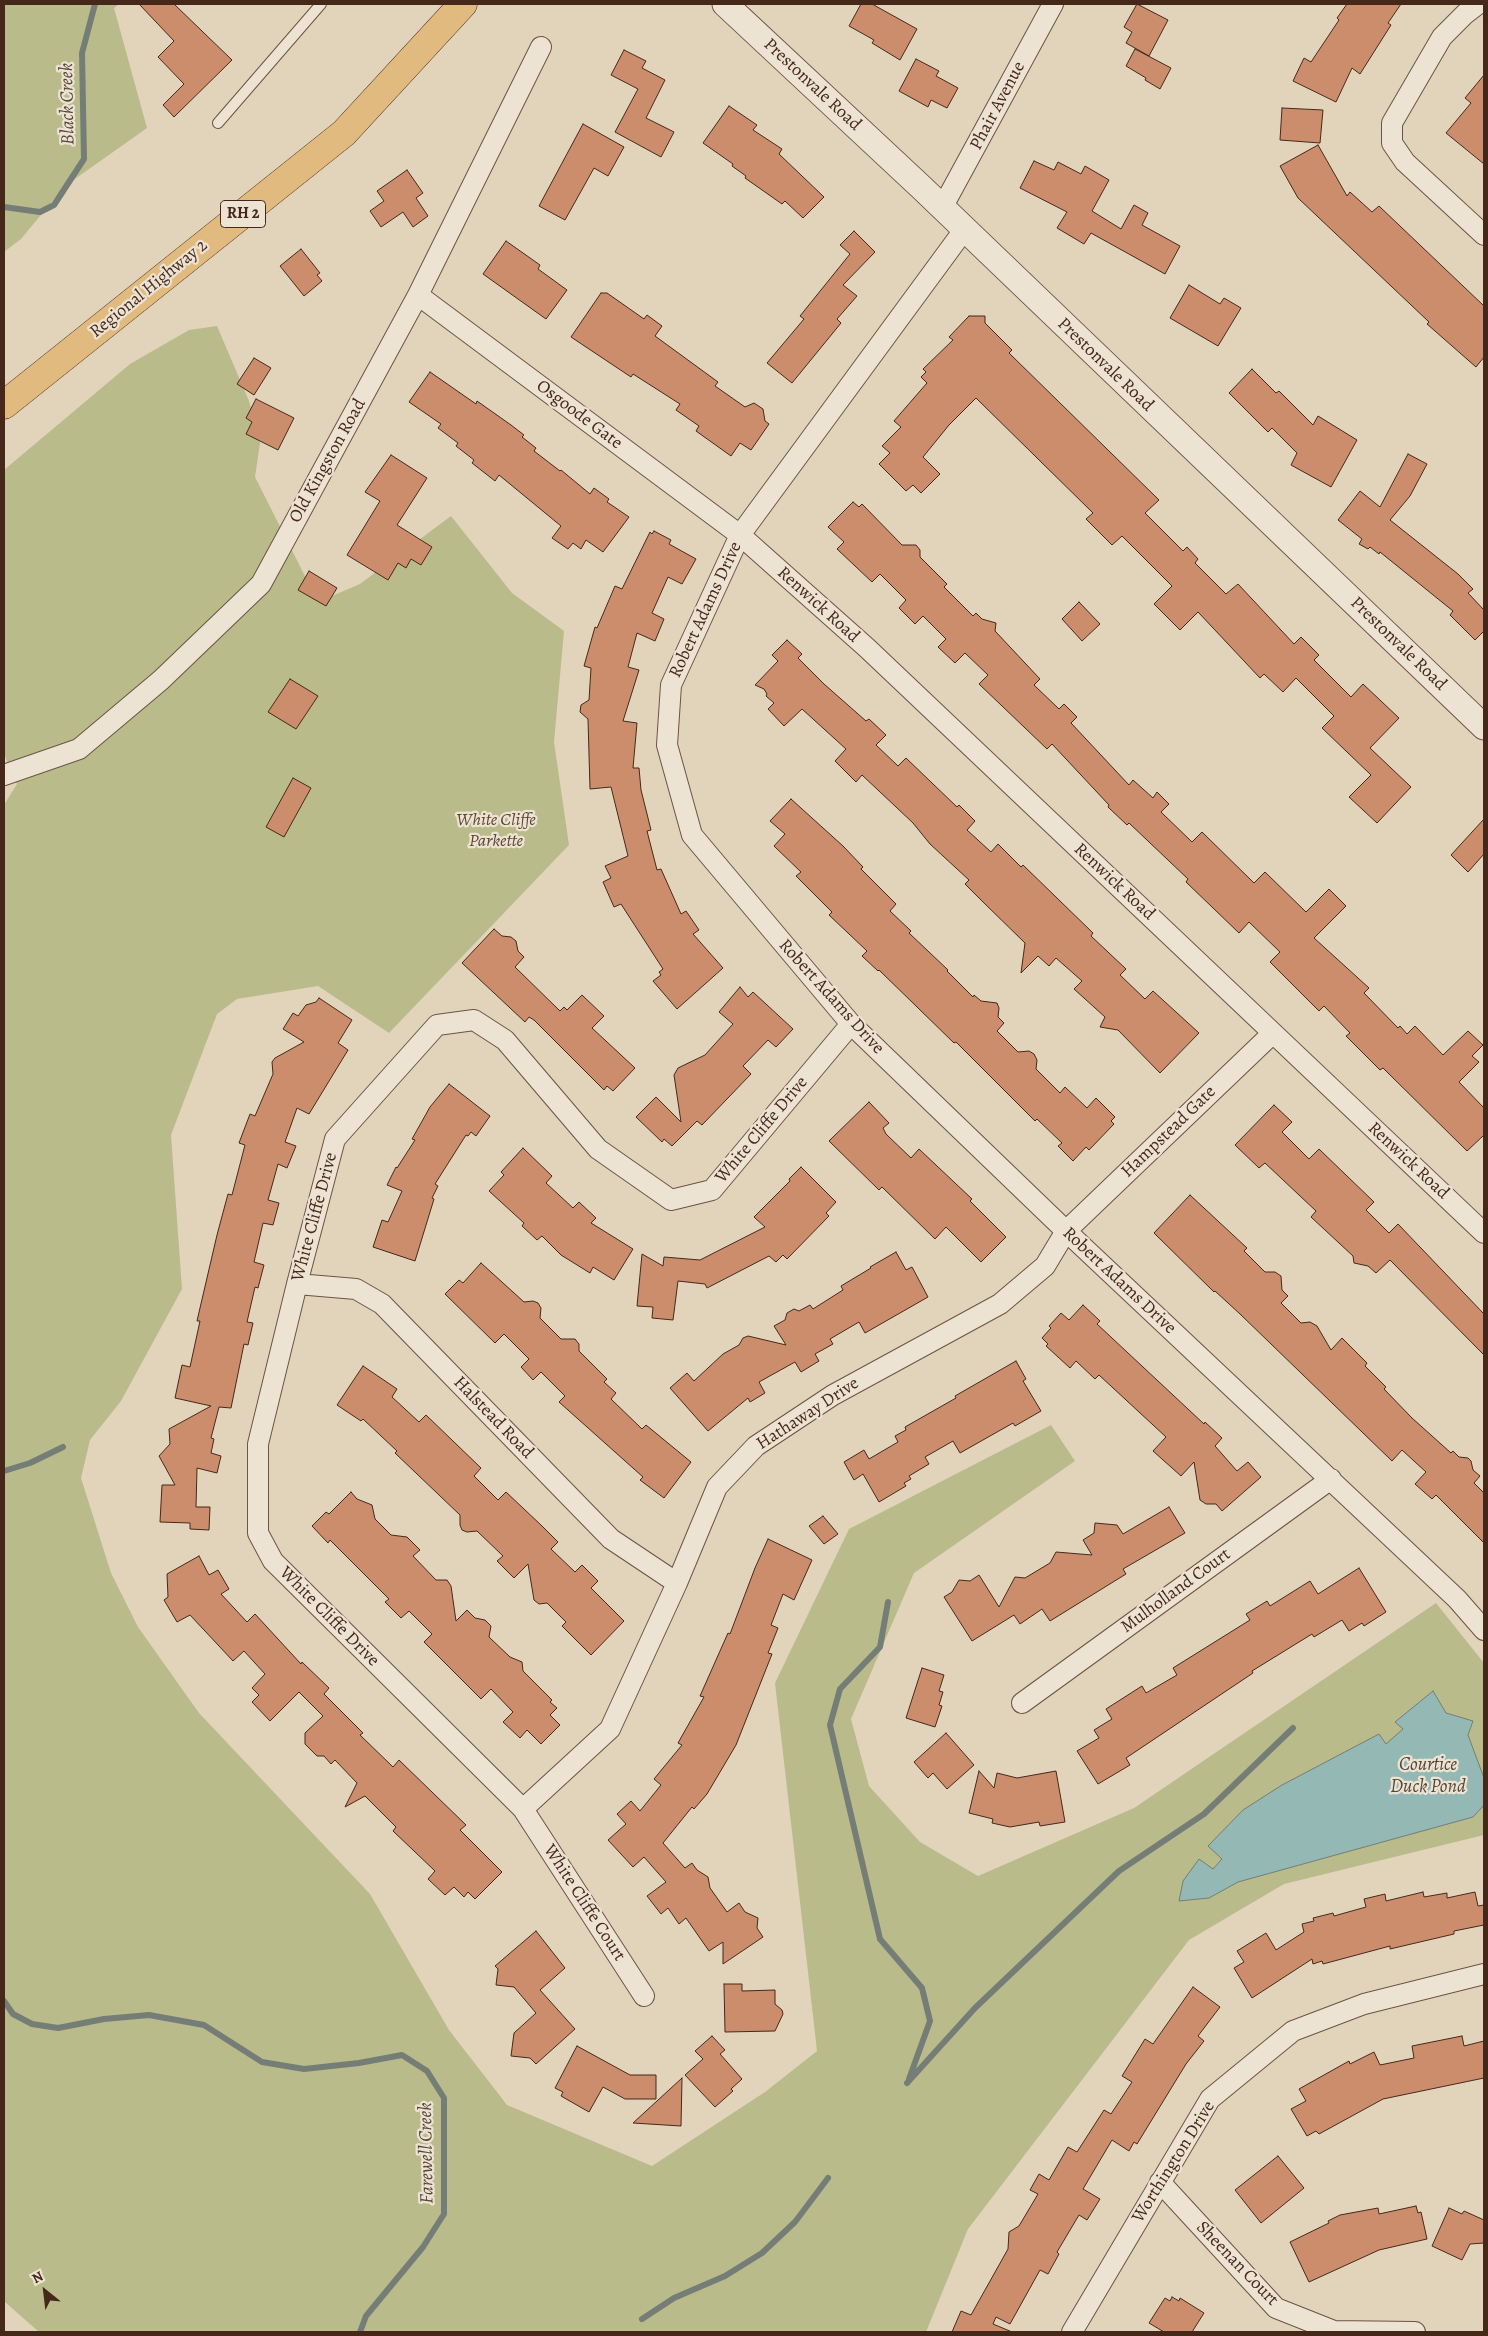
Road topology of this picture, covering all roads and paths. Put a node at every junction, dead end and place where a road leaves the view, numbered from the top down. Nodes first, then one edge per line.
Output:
1 (321, 4) edge
2 (463, 4) edge
3 (725, 4) edge
4 (1053, 4) edge
5 (1478, 4) edge
6 (541, 47) dead end
7 (218, 124) dead end
8 (942, 208) junction
9 (964, 230) junction
10 (1484, 235) edge
11 (418, 295) junction
12 (4, 405) edge
13 (740, 535) junction
14 (1484, 727) edge
15 (4, 775) edge
16 (851, 1024) junction
17 (1273, 1033) junction
18 (1066, 1231) junction
19 (1484, 1233) edge
20 (297, 1284) junction
21 (1330, 1479) junction
22 (677, 1583) junction
23 (1484, 1630) edge
24 (1022, 1703) dead end
25 (523, 1809) junction
26 (1484, 1974) edge
27 (644, 1996) dead end
28 (1160, 2182) junction
29 (1072, 2332) edge
30 (1415, 2332) edge

1 - 7 lane
2 - 12 main road, Regional Highway 2 / RH 2
3 - 8 street, Prestonvale Road
4 - 8 street, Phair Avenue
5 - 10 street
6 - 11 street, Old Kingston Road
8 - 9 street, Prestonvale Road
9 - 13 street, Robert Adams Drive
9 - 14 street, Prestonvale Road
11 - 13 street, Osgoode Gate
11 - 15 street, Old Kingston Road
13 - 16 street, Robert Adams Drive
13 - 17 street, Renwick Road
16 - 18 street, Robert Adams Drive
16 - 20 street, White Cliffe Drive
17 - 18 street, Hampstead Gate
17 - 19 street, Renwick Road
18 - 21 street, Robert Adams Drive
18 - 22 street, Hathaway Drive
20 - 22 street, Halstead Road
20 - 25 street, White Cliffe Drive
21 - 23 street, Robert Adams Drive
21 - 24 street, Mulholland Court
22 - 25 street, Hathaway Drive
25 - 27 street, White Cliffe Court
26 - 28 street, Worthington Drive
28 - 29 street, Worthington Drive
28 - 30 street, Sheenan Court

